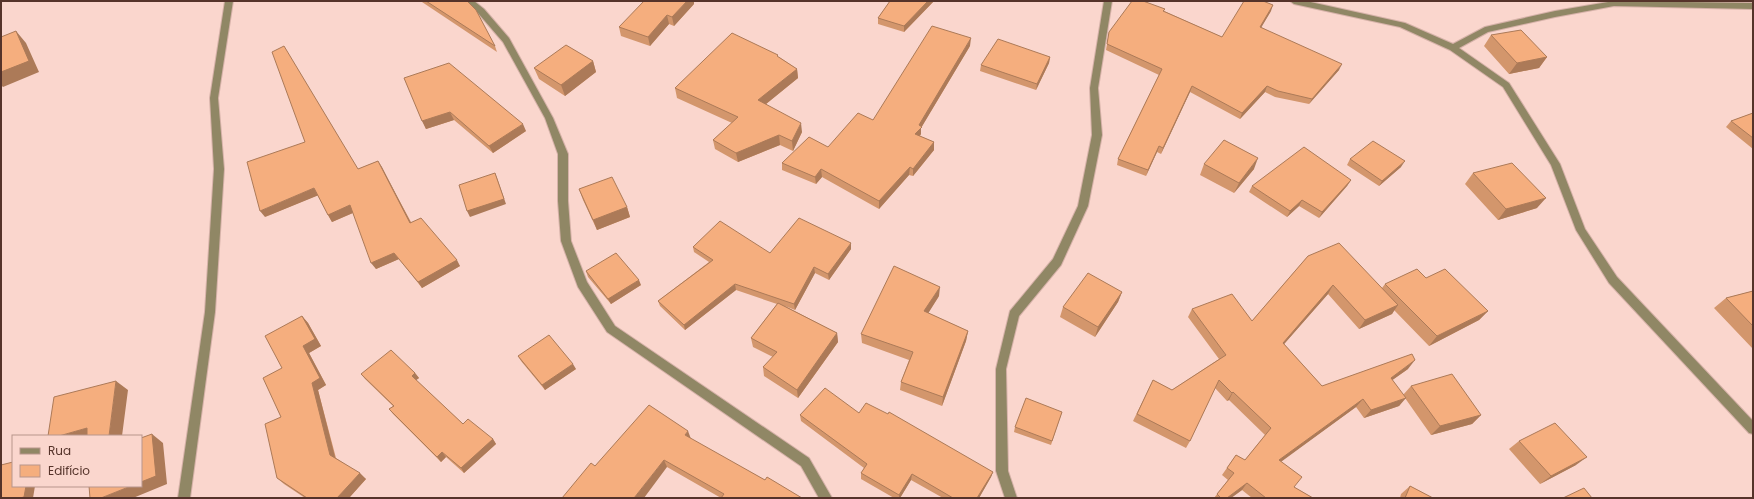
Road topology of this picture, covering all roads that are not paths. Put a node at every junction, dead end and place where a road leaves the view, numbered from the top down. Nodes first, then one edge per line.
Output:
1 (229, 1) edge
2 (469, 1) edge
3 (1108, 1) edge
4 (1294, 1) edge
5 (1622, 1) edge
6 (1613, 4) junction
7 (1753, 6) edge
8 (1453, 48) junction
9 (1753, 429) edge
10 (184, 498) edge
11 (826, 498) edge
12 (1011, 498) edge

1 - 10 street
2 - 11 street
3 - 12 street
4 - 8 street
5 - 6 street
6 - 7 street
6 - 8 street
8 - 9 street

